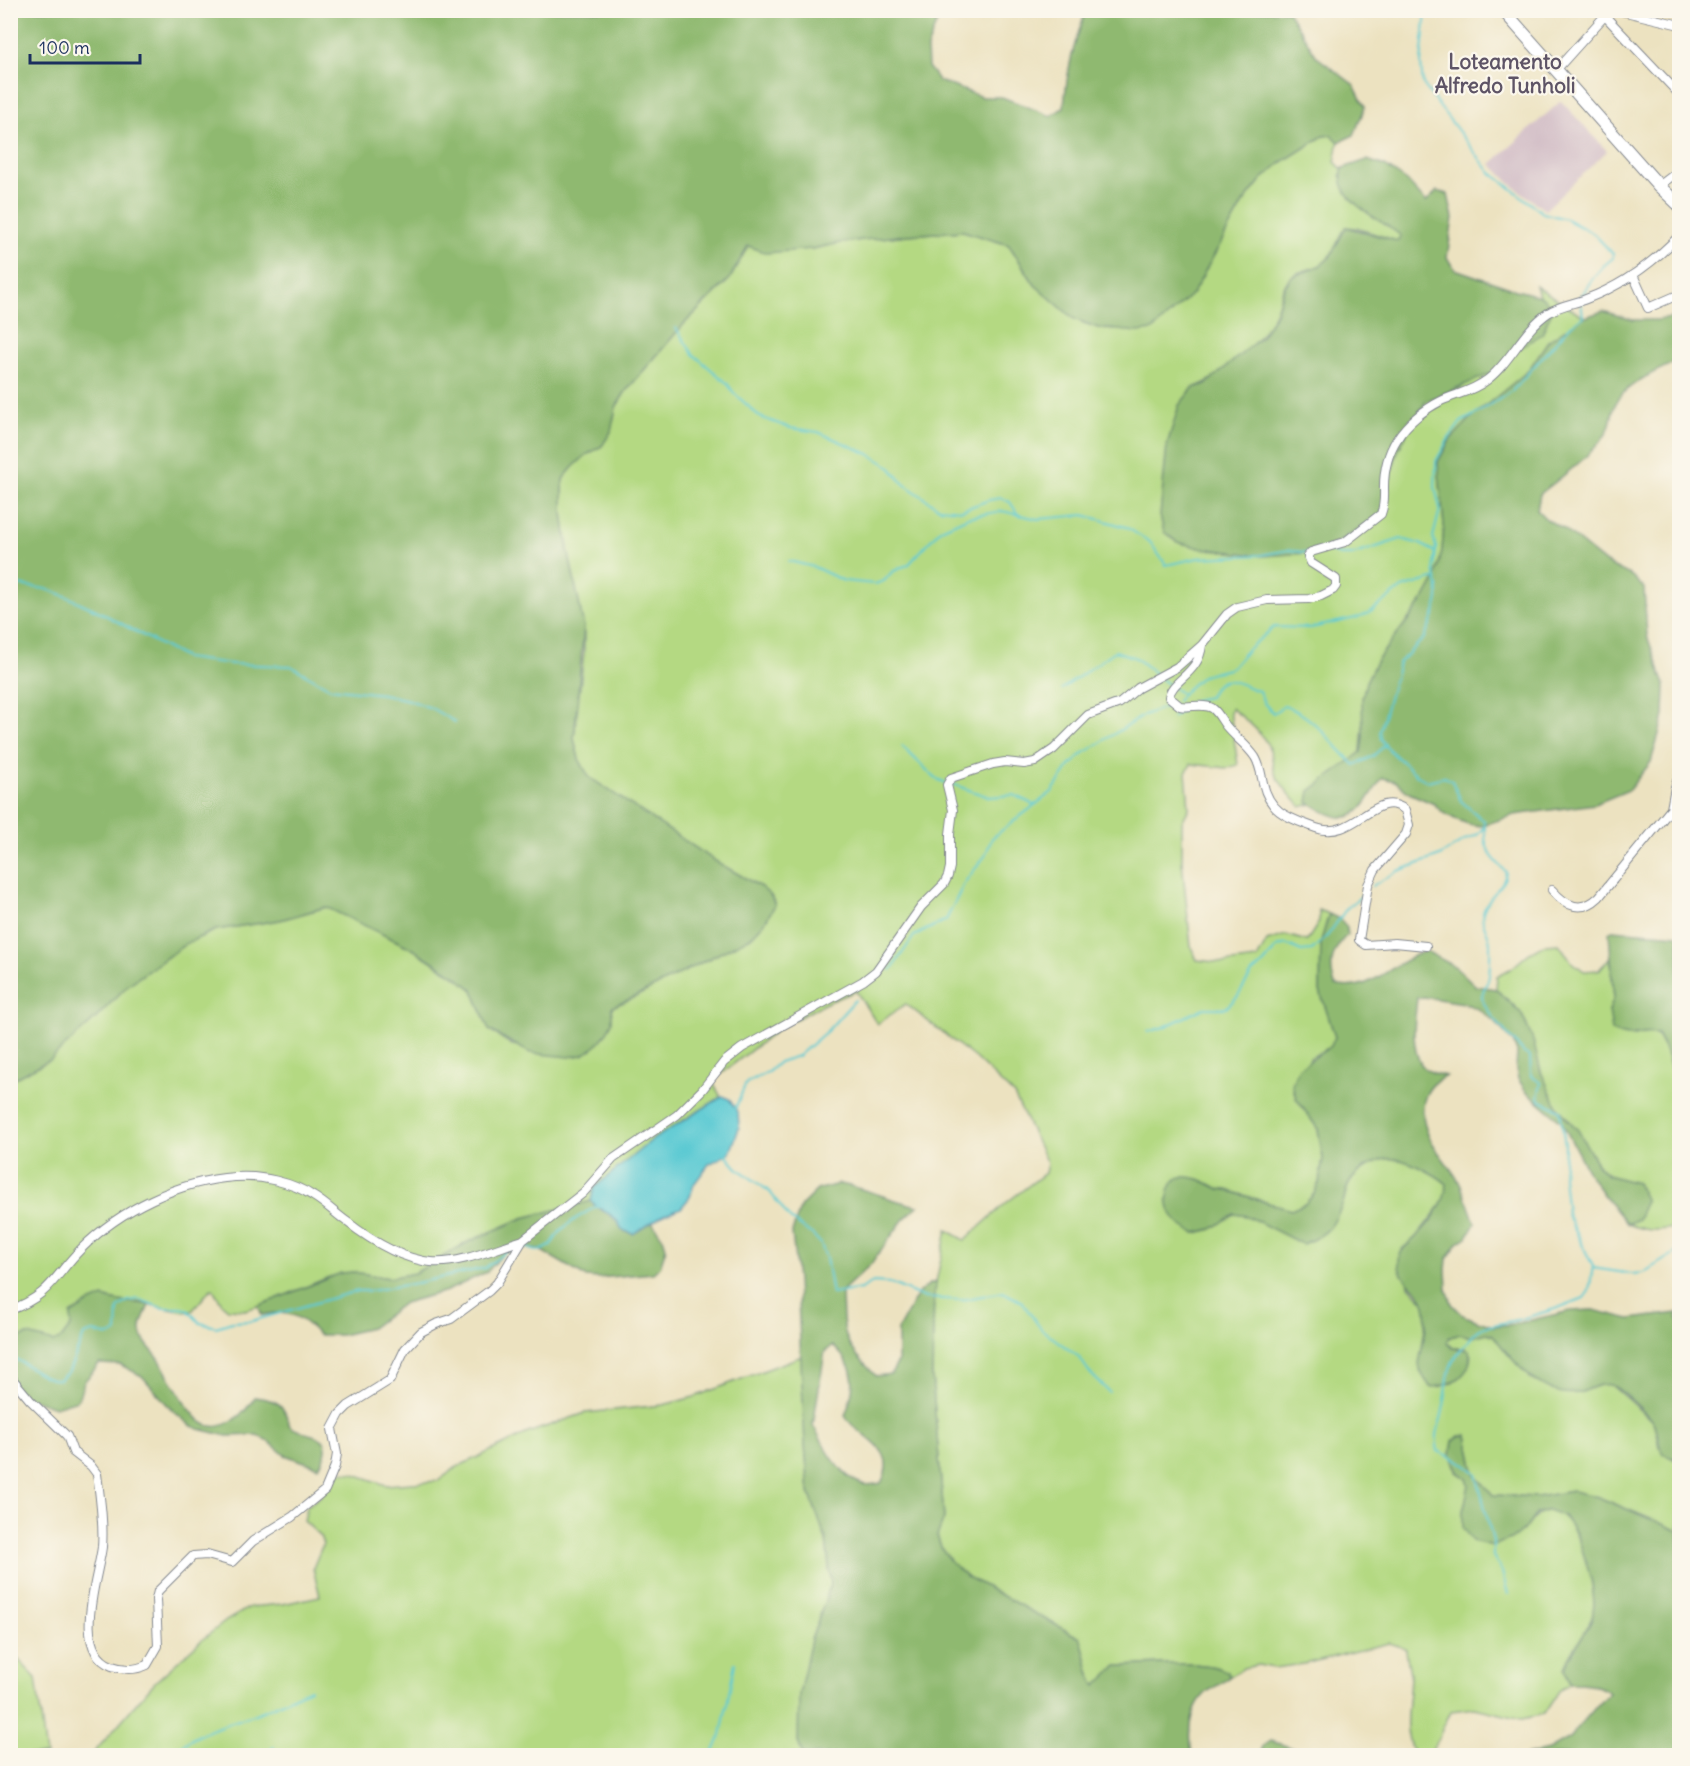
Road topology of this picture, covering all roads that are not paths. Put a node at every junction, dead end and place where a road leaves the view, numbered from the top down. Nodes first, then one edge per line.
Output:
1 (1503, 10) edge
2 (1617, 10) edge
3 (1607, 13) edge
4 (1680, 25) edge
5 (1557, 69) junction
6 (1680, 95) edge
7 (1680, 170) edge
8 (1659, 186) junction
9 (1680, 206) edge
10 (1680, 235) edge
11 (1632, 275) junction
12 (1680, 294) edge
13 (1202, 645) junction
14 (1680, 773) edge
15 (1552, 890) dead end
16 (1426, 946) dead end
17 (523, 1240) junction
18 (10, 1310) edge
19 (10, 1376) edge

1 - 5 main road
2 - 4 street
3 - 5 street
3 - 6 street
5 - 8 main road
7 - 8 street
8 - 9 main road
10 - 11 street
11 - 12 street
11 - 13 street
13 - 16 street
13 - 17 street
14 - 15 street
17 - 18 street
17 - 19 street

